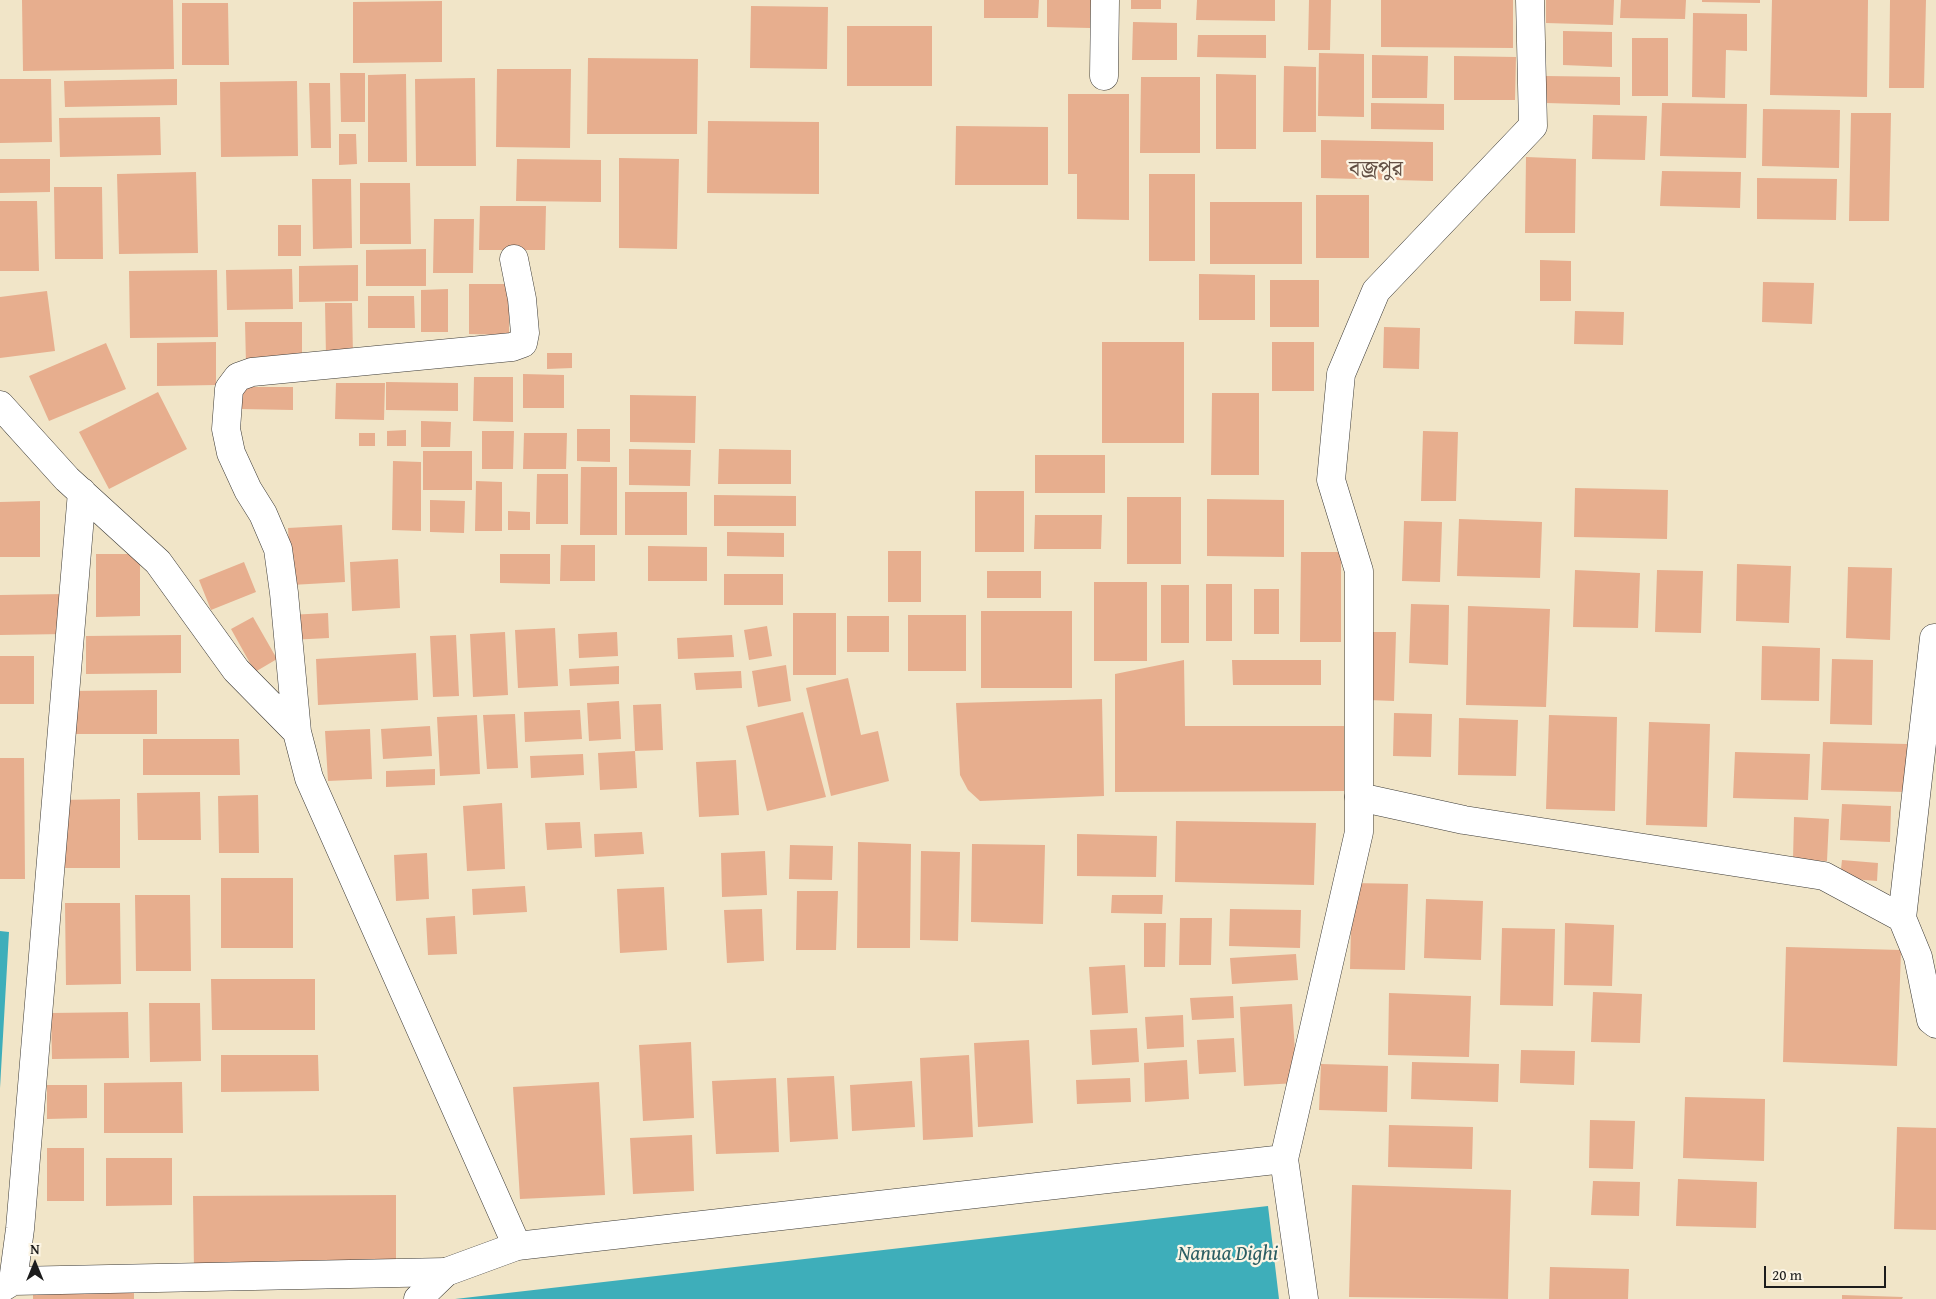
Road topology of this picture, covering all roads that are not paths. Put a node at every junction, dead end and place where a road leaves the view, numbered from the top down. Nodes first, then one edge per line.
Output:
1 (1105, 0) edge
2 (1530, 0) edge
3 (1104, 76) dead end
4 (514, 258) dead end
5 (0, 405) edge
6 (82, 492) junction
7 (1934, 638) dead end
8 (297, 732) junction
9 (1359, 797) junction
10 (1902, 918) junction
11 (1936, 1024) edge
12 (1284, 1159) junction
13 (517, 1246) junction
14 (446, 1272) junction
15 (6, 1285) edge
16 (418, 1299) edge
17 (1304, 1299) edge

1 - 3 street
2 - 9 street
4 - 8 street
5 - 6 street
6 - 8 street
6 - 15 street
7 - 10 street
8 - 13 street
9 - 10 street
9 - 12 street
10 - 11 street
12 - 13 street
12 - 17 street
13 - 14 street
14 - 15 street
14 - 16 street

